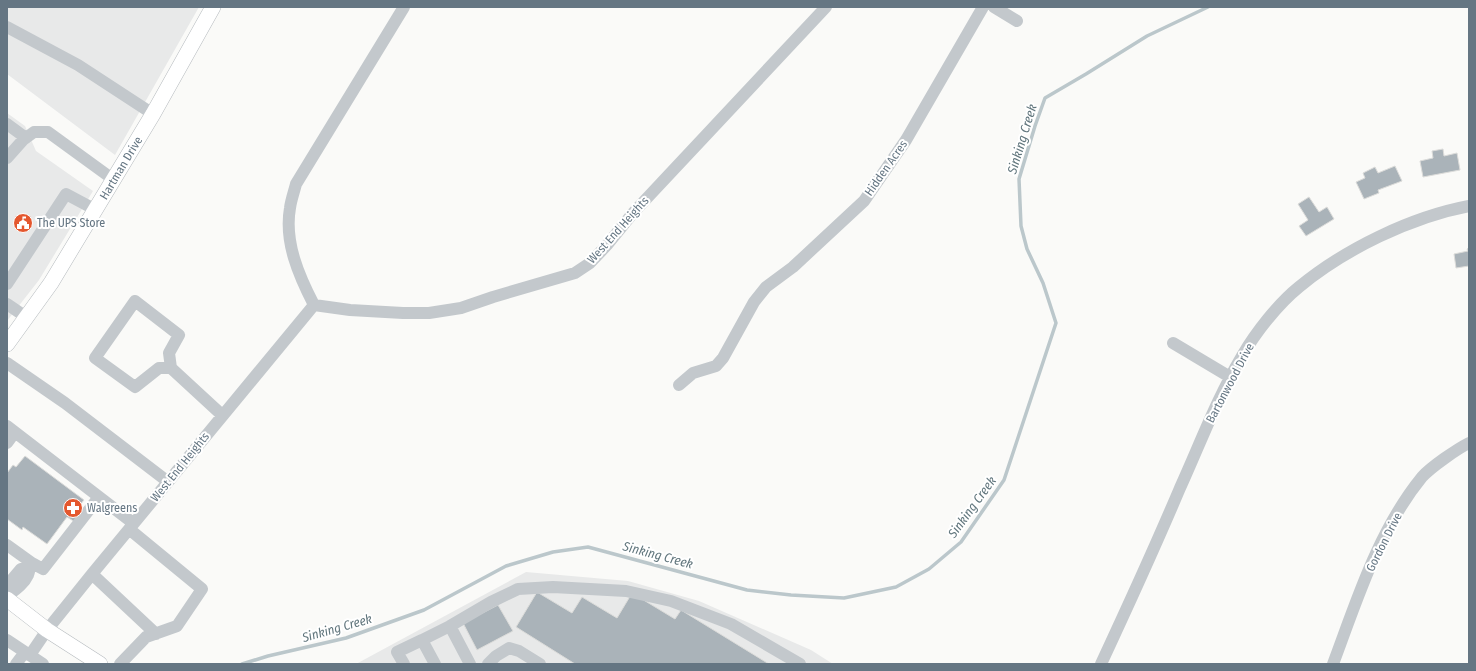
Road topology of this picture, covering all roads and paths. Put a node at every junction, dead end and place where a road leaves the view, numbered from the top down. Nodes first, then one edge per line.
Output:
1 (213, 7) edge
2 (404, 7) edge
3 (826, 7) edge
4 (983, 7) edge
5 (994, 7) edge
6 (1017, 21) dead end
7 (7, 27) edge
8 (153, 114) junction
9 (7, 124) edge
10 (26, 138) junction
11 (7, 158) edge
12 (114, 180) junction
13 (1469, 206) edge
14 (96, 210) junction
15 (7, 284) edge
16 (7, 304) edge
17 (314, 305) junction
18 (26, 318) junction
19 (1173, 343) dead end
20 (7, 344) edge
21 (7, 363) edge
22 (171, 368) junction
23 (1230, 378) junction
24 (679, 385) dead end
25 (222, 415) junction
26 (11, 429) edge
27 (7, 443) edge
28 (1469, 443) edge
29 (168, 481) junction
30 (99, 496) junction
31 (131, 526) junction
32 (7, 544) edge
33 (30, 565) junction
34 (92, 574) junction
35 (7, 592) edge
36 (7, 597) edge
37 (450, 626) junction
38 (47, 630) junction
39 (156, 634) junction
40 (7, 640) edge
41 (422, 640) junction
42 (27, 653) junction
43 (98, 663) edge
44 (16, 664) edge
45 (43, 664) edge
46 (120, 664) edge
47 (404, 664) edge
48 (435, 664) edge
49 (470, 664) edge
50 (488, 664) edge
51 (540, 664) edge
52 (800, 664) edge
53 (1101, 664) edge
54 (1333, 664) edge

1 - 8 main road, Hartman Drive
2 - 17 street
3 - 17 street, West End Heights
4 - 24 street, Hidden Acres
5 - 6 street
7 - 8 street
8 - 12 main road, Hartman Drive
9 - 10 street
10 - 11 street
10 - 12 street
12 - 14 main road, Hartman Drive
13 - 23 street, Bartonwood Drive
14 - 15 street
14 - 18 main road, Hartman Drive
16 - 18 street
17 - 25 street, West End Heights
18 - 20 main road, Hartman Drive
19 - 23 street
21 - 29 street
22 - 22 street
22 - 25 street
23 - 53 street, Bartonwood Drive
25 - 29 street, West End Heights
26 - 27 street
26 - 30 street
28 - 54 street, Gordon Drive
29 - 31 street, West End Heights
30 - 31 street
30 - 33 street
31 - 34 street, West End Heights
31 - 39 street
32 - 33 street
33 - 35 street
33 - 36 street
34 - 38 street, West End Heights
34 - 39 street
36 - 38 main road
37 - 41 street
37 - 49 street
37 - 52 street
38 - 42 street, West End Heights
38 - 43 main road
39 - 46 street
40 - 42 street
41 - 47 street
41 - 48 street
42 - 44 street, West End Heights
42 - 45 street
50 - 51 street

